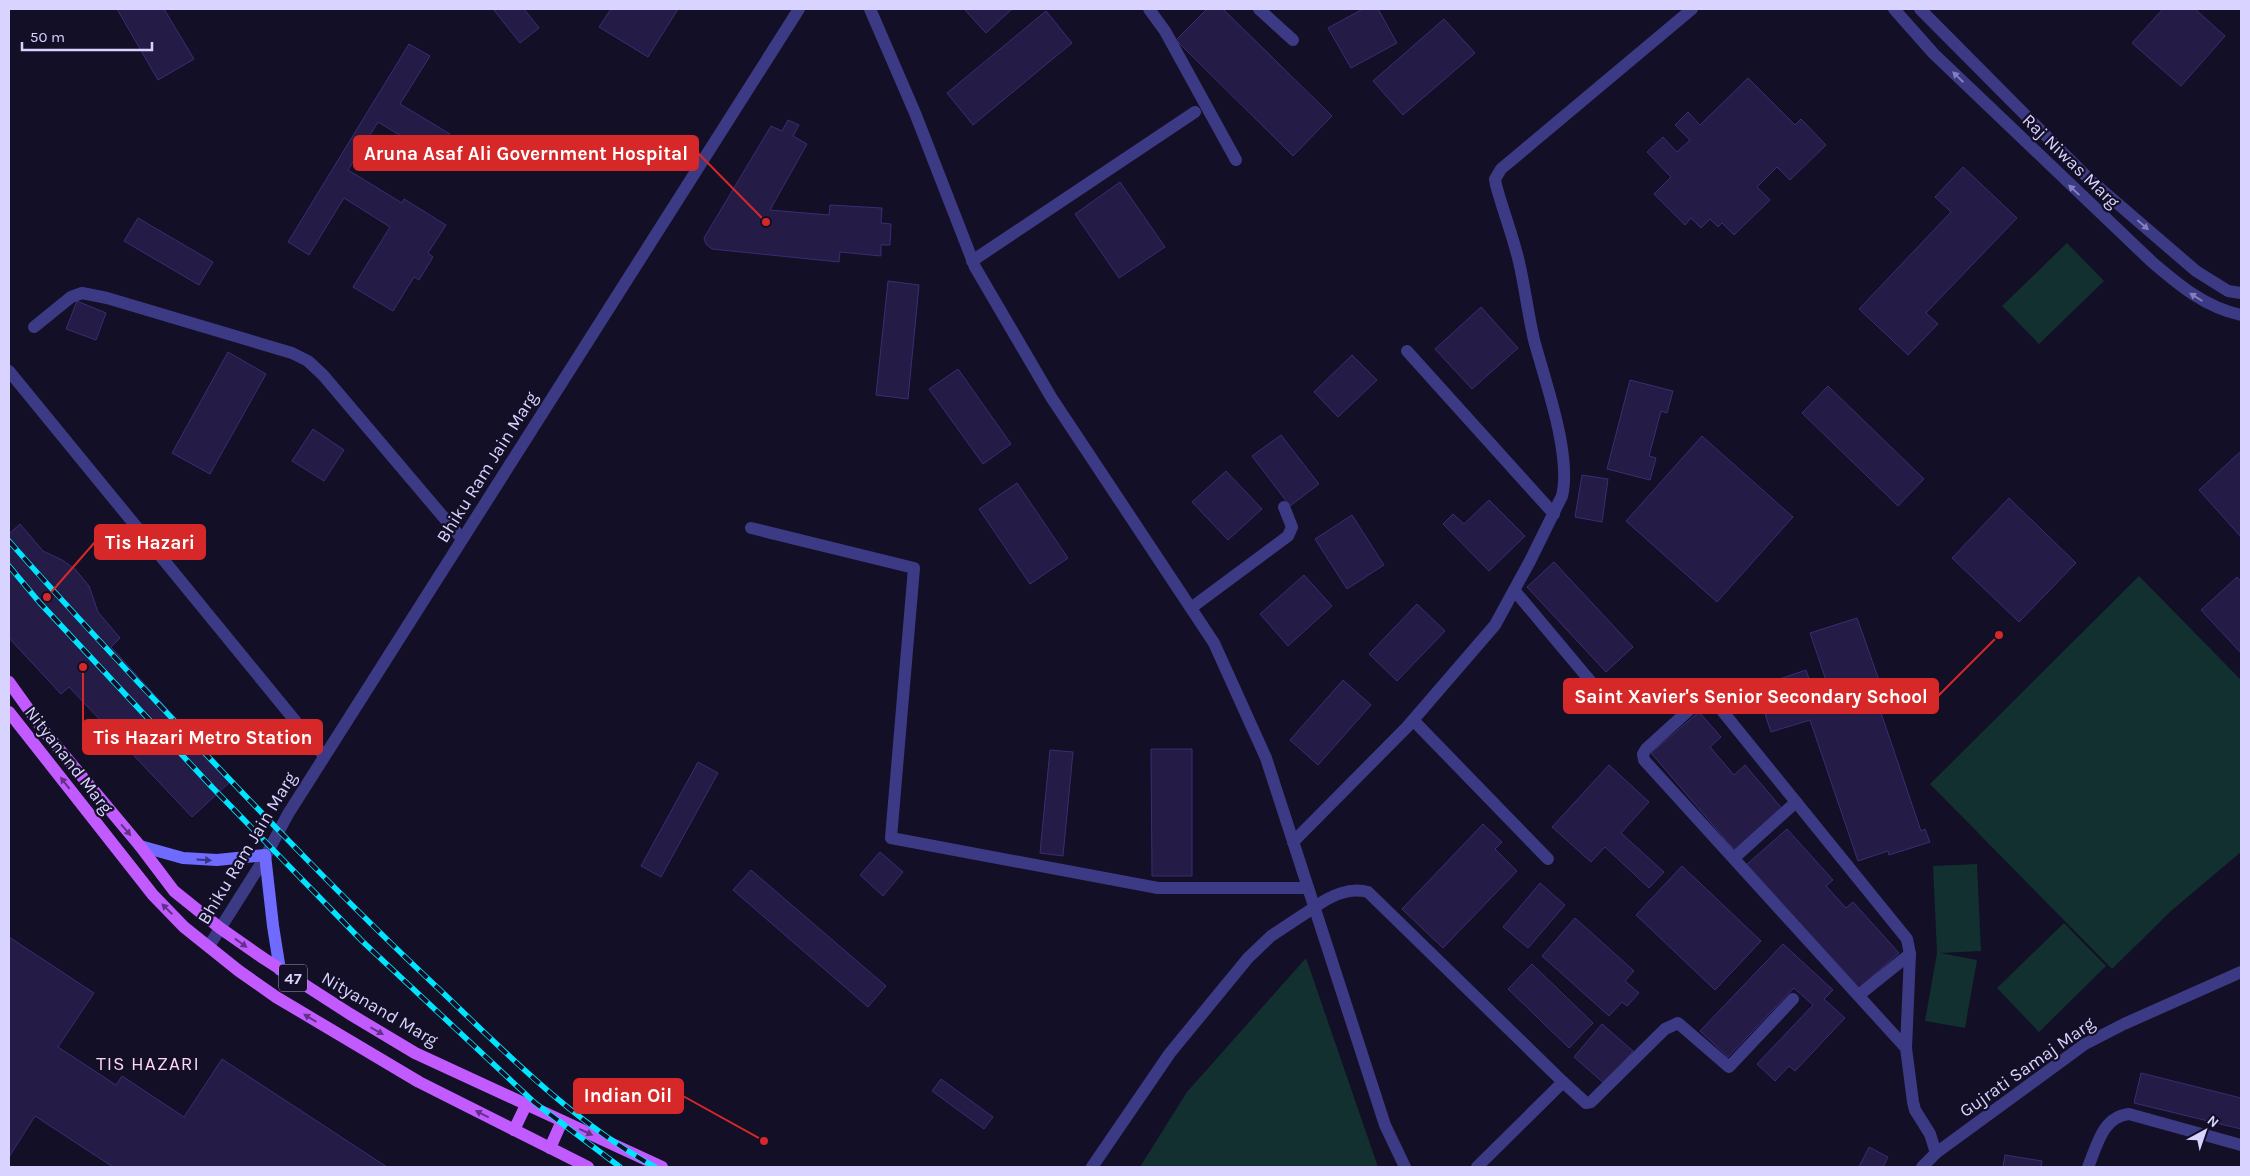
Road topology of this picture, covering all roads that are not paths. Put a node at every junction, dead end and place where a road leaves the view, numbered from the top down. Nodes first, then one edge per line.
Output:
1 (798, 9) edge
2 (870, 9) edge
3 (1149, 9) edge
4 (1259, 9) edge
5 (1692, 9) edge
6 (1894, 9) edge
7 (1920, 9) edge
8 (1292, 40) dead end
9 (1195, 112) dead end
10 (1236, 160) dead end
11 (972, 261) junction
12 (2241, 293) edge
13 (2241, 315) edge
14 (34, 327) dead end
15 (1407, 351) dead end
16 (9, 370) edge
17 (1284, 507) dead end
18 (1554, 514) junction
19 (751, 528) dead end
20 (462, 539) junction
21 (1514, 590) junction
22 (1191, 608) junction
23 (9, 682) edge
24 (1592, 683) dead end
25 (9, 712) edge
26 (1413, 720) junction
27 (324, 756) junction
28 (1796, 802) junction
29 (1293, 842) junction
30 (140, 846) junction
31 (265, 855) junction
32 (1734, 858) junction
33 (1548, 859) dead end
34 (1308, 888) junction
35 (1315, 907) junction
36 (220, 928) junction
37 (208, 946) junction
38 (1910, 954) junction
39 (280, 970) junction
40 (2241, 972) edge
41 (1859, 995) junction
42 (1793, 999) dead end
43 (1906, 1048) junction
44 (1563, 1082) junction
45 (526, 1105) junction
46 (562, 1121) junction
47 (514, 1130) junction
48 (2241, 1145) edge
49 (550, 1148) junction
50 (1936, 1153) junction
51 (588, 1167) edge
52 (662, 1167) edge
53 (1092, 1167) edge
54 (1405, 1167) edge
55 (1477, 1167) edge
56 (1922, 1167) edge
57 (2088, 1167) edge

1 - 20 street, Bhiku Ram Jain Marg
2 - 11 street
3 - 10 street
4 - 8 street
5 - 18 street
13 -> 6 street, Raj Niwas Marg
7 -> 12 street, Raj Niwas Marg
9 - 11 street
11 - 22 street
14 - 20 street
15 - 18 street
16 - 27 street
17 - 22 street
18 - 21 street
19 - 34 street
20 - 27 street, Bhiku Ram Jain Marg
21 - 24 street
21 - 26 street
22 - 29 street
23 -> 30 main road, Nityanand Marg / 47
37 -> 25 main road, Nityanand Marg / 47
26 - 29 street
26 - 33 street
27 - 31 street, Bhiku Ram Jain Marg
28 - 32 street
28 - 32 street
28 - 38 street
29 - 34 street
30 -> 31 main road
30 - 36 main road, Nityanand Marg / 47
31 - 36 street, Bhiku Ram Jain Marg
31 - 39 main road
32 - 41 street
34 - 35 street
35 - 44 street
35 - 53 street
35 - 54 street
36 - 37 street, Bhiku Ram Jain Marg
36 -> 39 main road, Nityanand Marg / 47
47 -> 37 main road, Nityanand Marg / 47
38 - 41 street
38 - 43 street
39 -> 45 main road, Nityanand Marg / 47
40 - 50 street, Gujrati Samaj Marg
41 - 43 street
42 - 44 street
43 - 50 street
44 - 55 street
45 - 46 main road, Nityanand Marg / 47
45 - 47 main road
46 - 49 main road
46 -> 52 main road, Nityanand Marg / 47
47 - 49 main road, Nityanand Marg / 47
48 - 57 street
49 - 51 main road, Nityanand Marg / 47
50 - 56 street, Gujrati Samaj Marg

